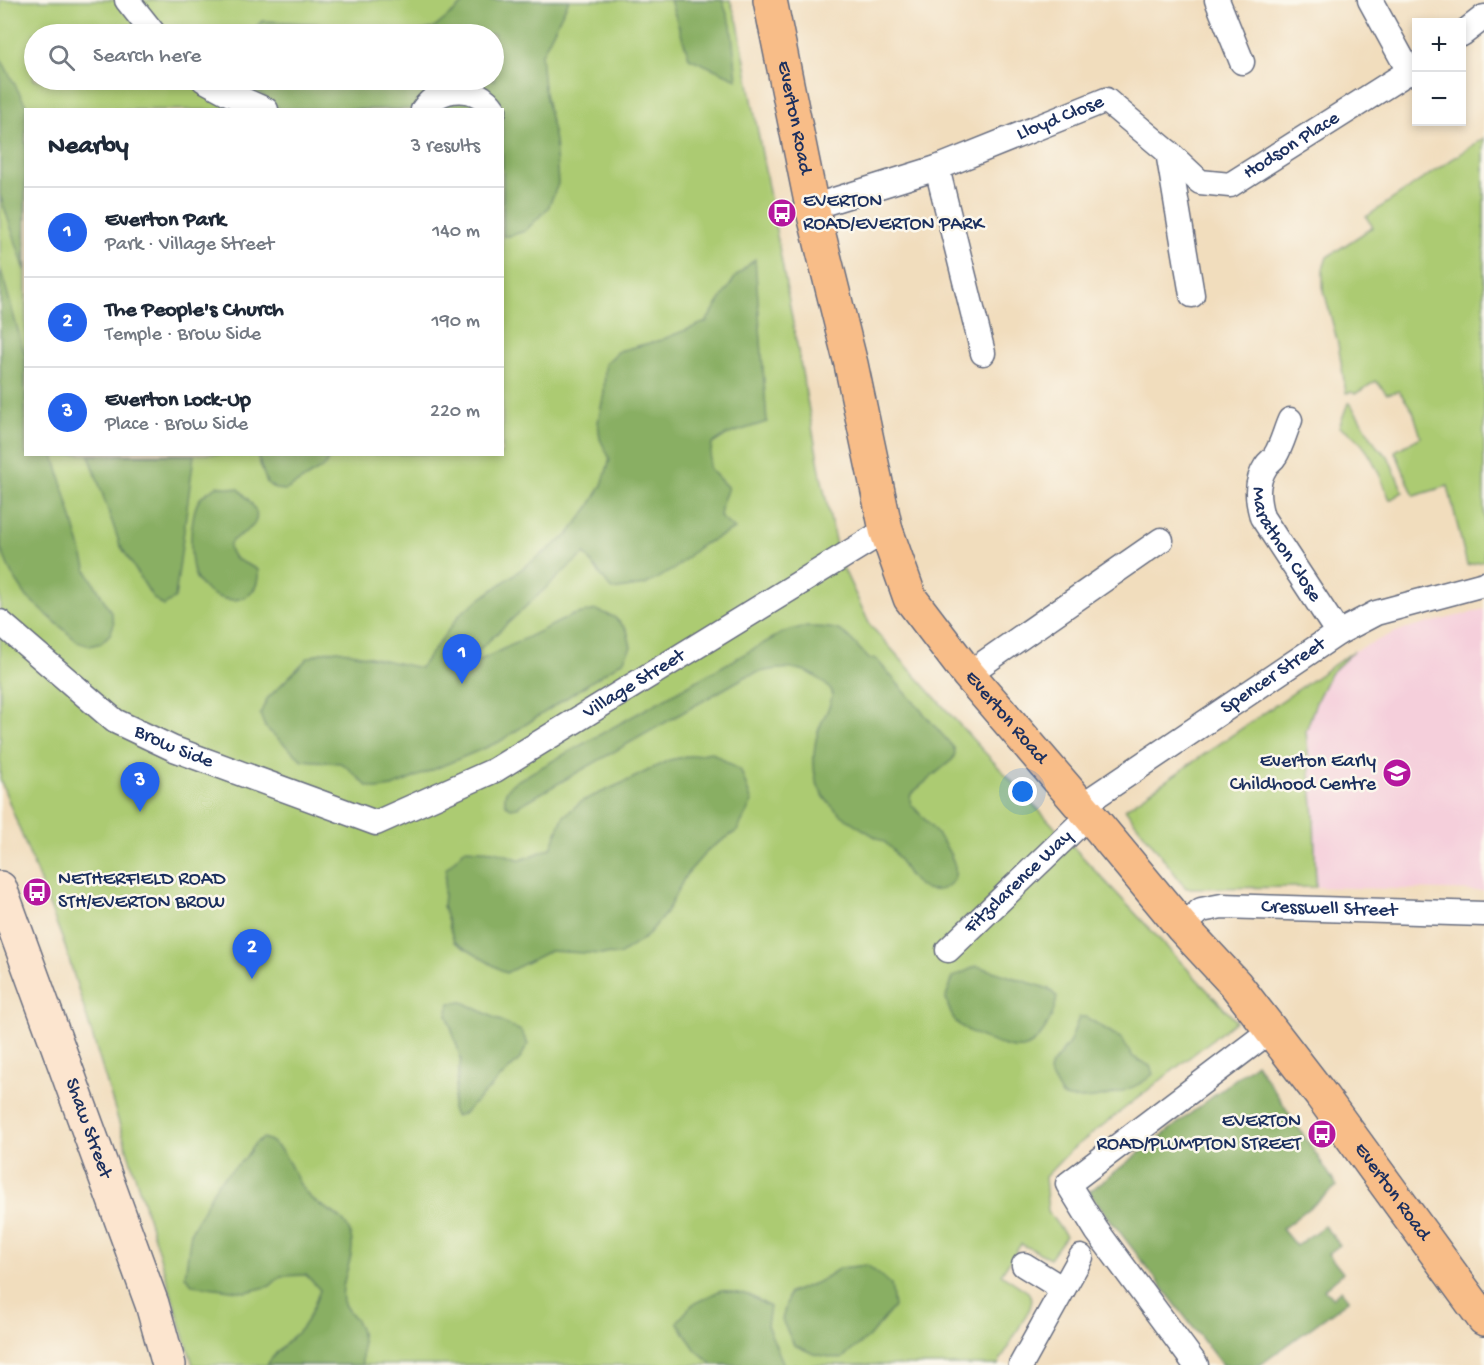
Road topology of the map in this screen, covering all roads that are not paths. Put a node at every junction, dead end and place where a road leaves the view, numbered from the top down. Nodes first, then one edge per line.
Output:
1 (127, 0) edge
2 (770, 0) edge
3 (1217, 0) edge
4 (1370, 0) edge
5 (1484, 17) edge
6 (146, 24) edge
7 (1466, 30) edge
8 (1242, 62) dead end
9 (1412, 68) edge
10 (1412, 71) edge
11 (222, 90) edge
12 (453, 90) edge
13 (463, 90) edge
14 (262, 108) edge
15 (425, 108) edge
16 (492, 108) edge
17 (1168, 152) junction
18 (937, 168) junction
19 (812, 207) junction
20 (1192, 296) dead end
21 (983, 353) dead end
22 (1290, 420) dead end
23 (886, 531) junction
24 (1161, 540) dead end
25 (1484, 584) edge
26 (0, 622) edge
27 (1338, 633) junction
28 (968, 674) junction
29 (1085, 811) junction
30 (375, 823) joint
31 (1, 892) edge
32 (1484, 914) edge
33 (1182, 927) junction
34 (948, 950) dead end
35 (1271, 1030) junction
36 (1081, 1257) dead end
37 (1024, 1265) dead end
38 (1064, 1289) junction
39 (1484, 1319) edge
40 (169, 1365) edge
41 (1021, 1365) edge
42 (1196, 1365) edge

1 - 6 street
2 - 19 main road, Everton Road
3 - 8 street
4 - 9 street
5 - 7 street
10 - 17 street, Hodson Place
11 - 14 street
12 - 15 street
13 - 16 street
17 - 18 street, Lloyd Close
17 - 20 street
18 - 19 street, Lloyd Close
18 - 21 street
19 - 23 main road, Everton Road
22 - 27 street, Marathon Close
23 - 28 main road, Everton Road
23 - 30 street, Village Street
24 - 28 street
25 - 27 street, Spencer Street
26 - 30 street, Brow Side
27 - 29 street, Spencer Street
28 - 29 main road, Everton Road
29 - 33 main road, Everton Road
29 - 34 street, Fitzclarence Way
31 - 40 street, Shaw Street
32 - 33 street, Cresswell Street
33 - 35 main road, Everton Road
35 - 39 main road, Everton Road
35 - 42 street
36 - 38 street
37 - 38 street
38 - 41 street

